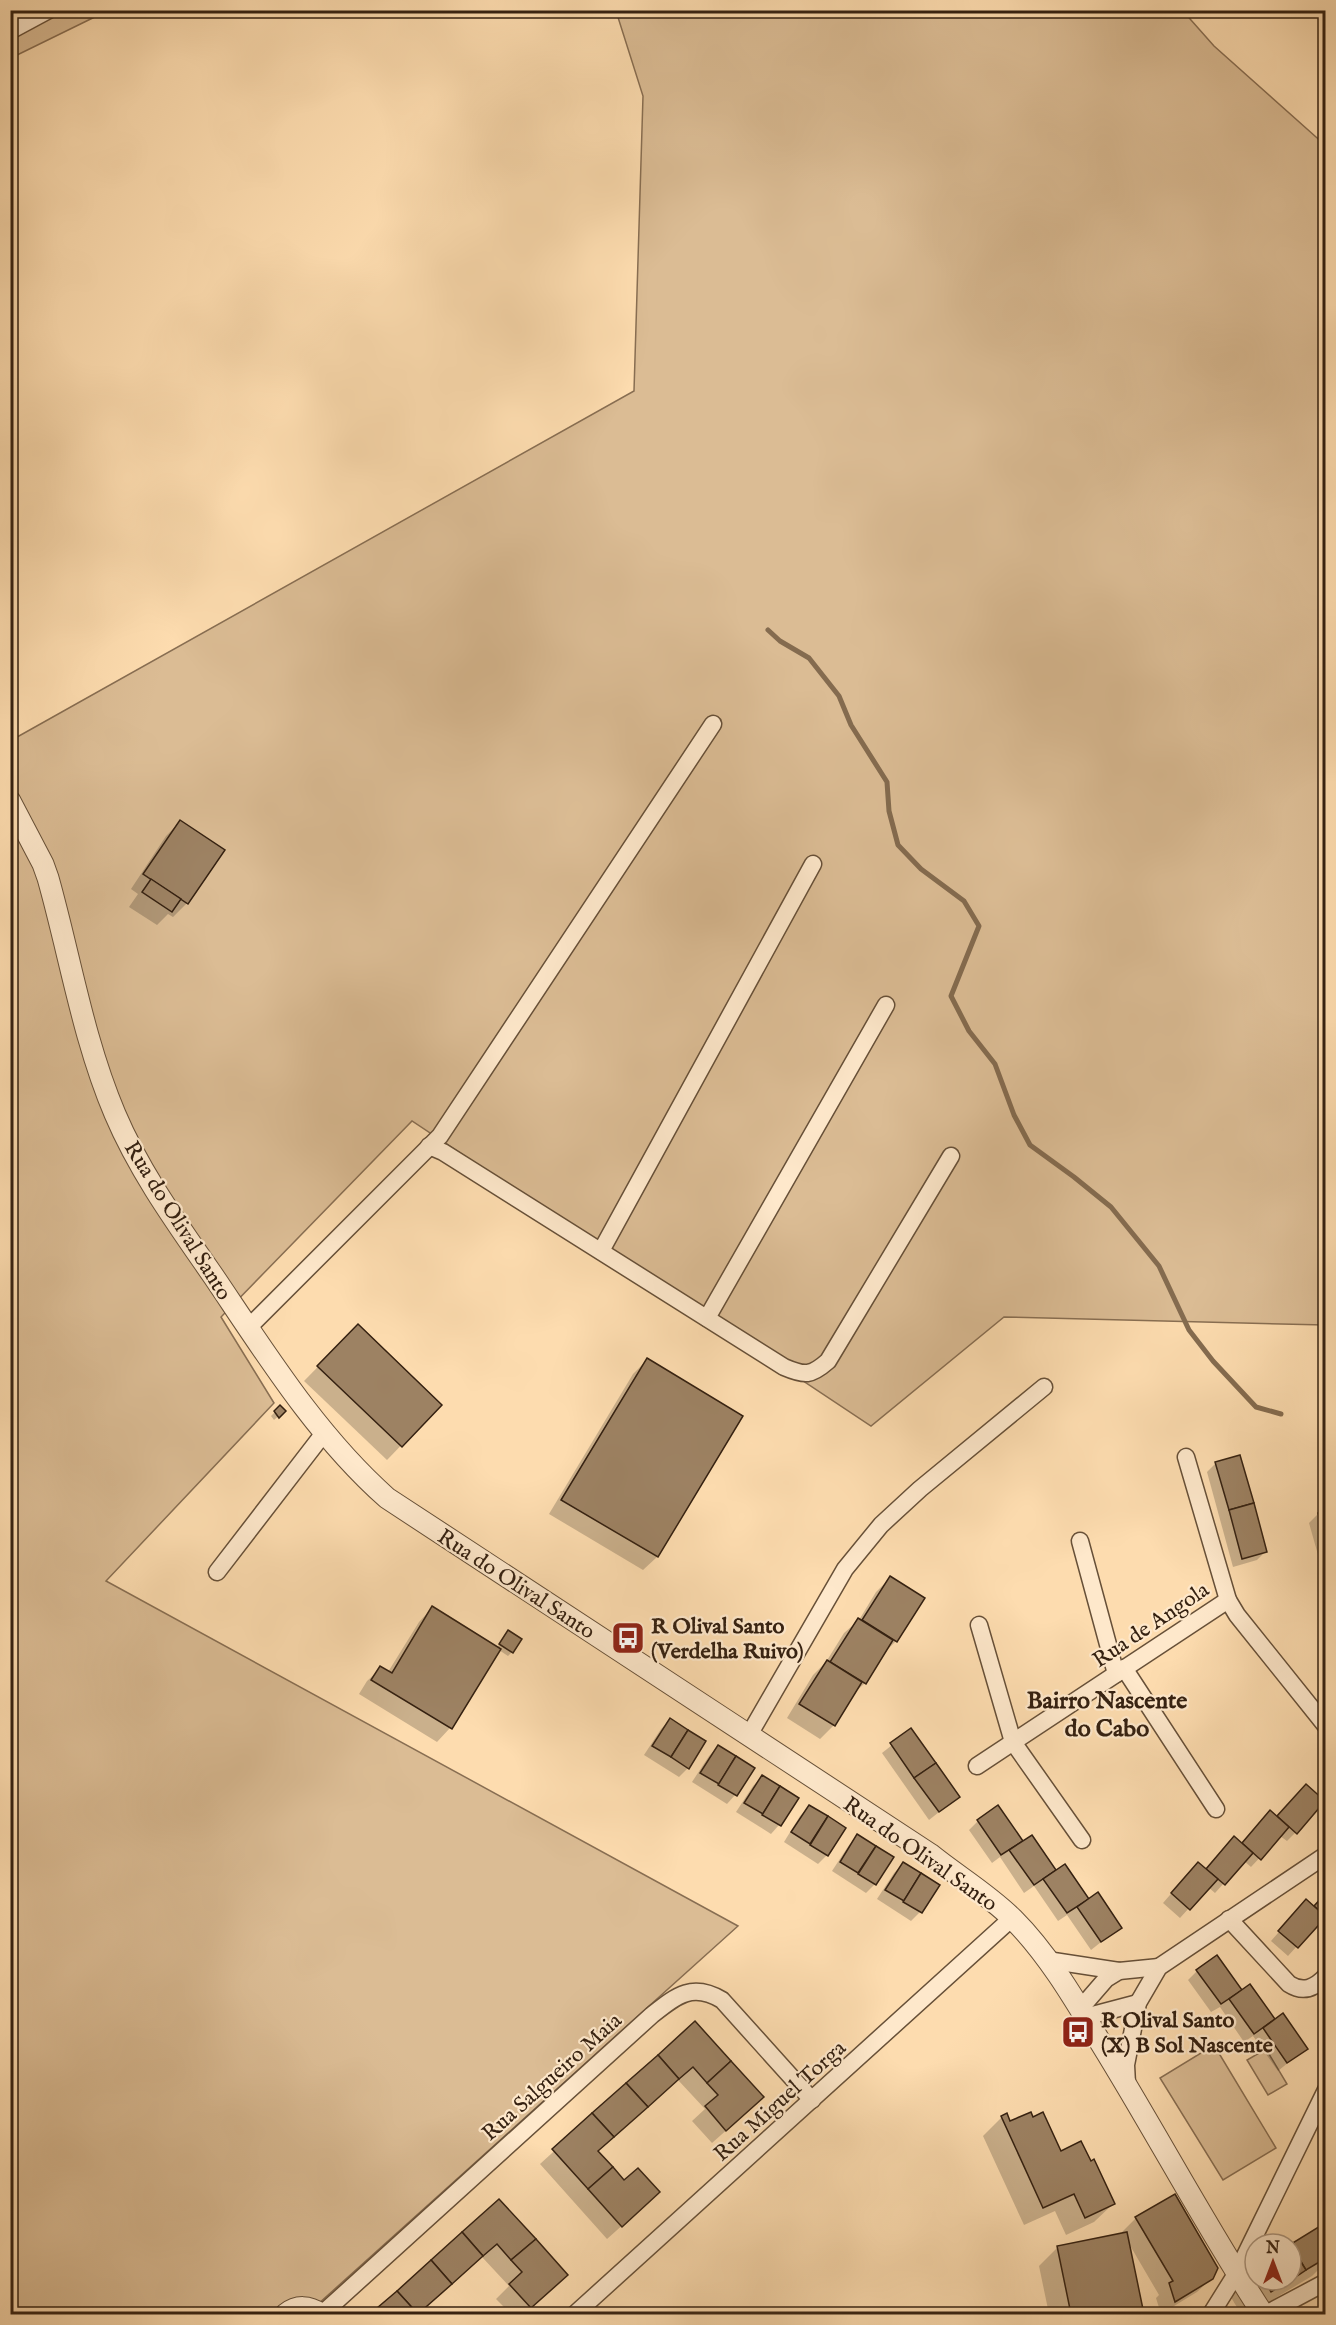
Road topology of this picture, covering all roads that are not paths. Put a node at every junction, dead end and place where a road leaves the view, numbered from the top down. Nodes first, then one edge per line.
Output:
1 (50, 10) edge
2 (10, 31) edge
3 (713, 724) dead end
4 (10, 801) edge
5 (813, 864) dead end
6 (886, 1005) dead end
7 (429, 1146) junction
8 (951, 1156) dead end
9 (601, 1251) junction
10 (707, 1318) junction
11 (248, 1328) junction
12 (1044, 1387) dead end
13 (324, 1433) junction
14 (1185, 1457) dead end
15 (1080, 1541) dead end
16 (217, 1572) dead end
17 (1228, 1600) junction
18 (980, 1625) dead end
19 (1120, 1671) junction
20 (1326, 1726) edge
21 (748, 1735) junction
22 (1013, 1742) junction
23 (977, 1766) dead end
24 (1216, 1809) dead end
25 (1082, 1840) dead end
26 (1326, 1855) edge
27 (1012, 1918) junction
28 (1229, 1919) junction
29 (1047, 1960) junction
30 (1159, 1967) junction
31 (1119, 1971) junction
32 (1326, 1976) edge
33 (1138, 2003) junction
34 (1082, 2013) junction
35 (1127, 2084) junction
36 (1326, 2090) edge
37 (812, 2100) junction
38 (1236, 2274) junction
39 (1326, 2282) edge
40 (286, 2314) edge
41 (321, 2314) edge
42 (575, 2314) edge
43 (1211, 2314) edge
44 (1264, 2314) edge

1 - 2 street
3 - 7 street
4 - 11 street, Rua do Olival Santo
5 - 9 street
6 - 10 street
7 - 9 street
7 - 11 street
8 - 10 street
9 - 10 street
11 - 13 street, Rua do Olival Santo
12 - 21 street
13 - 16 street
13 - 21 street, Rua do Olival Santo
14 - 17 street
15 - 19 street
17 - 19 street, Rua de Angola
17 - 20 street
18 - 22 street
19 - 22 street, Rua de Angola
19 - 24 street
21 - 27 street, Rua do Olival Santo
22 - 23 street, Rua de Angola
22 - 25 street
26 - 28 street
27 - 29 street, Rua do Olival Santo
27 - 37 street, Rua Miguel Torga
28 - 30 street
28 - 32 street
29 - 31 street
29 - 34 street, Rua do Olival Santo
30 - 31 street
30 - 33 street
31 - 34 street
33 - 34 street
33 - 35 street
34 - 35 street, Rua do Olival Santo
35 - 38 street, Rua do Olival Santo
36 - 38 street
37 - 41 street, Rua Salgueiro Maia
37 - 42 street, Rua Miguel Torga
38 - 43 street
38 - 44 street, Rua do Olival Santo
39 - 44 street
40 - 41 street

